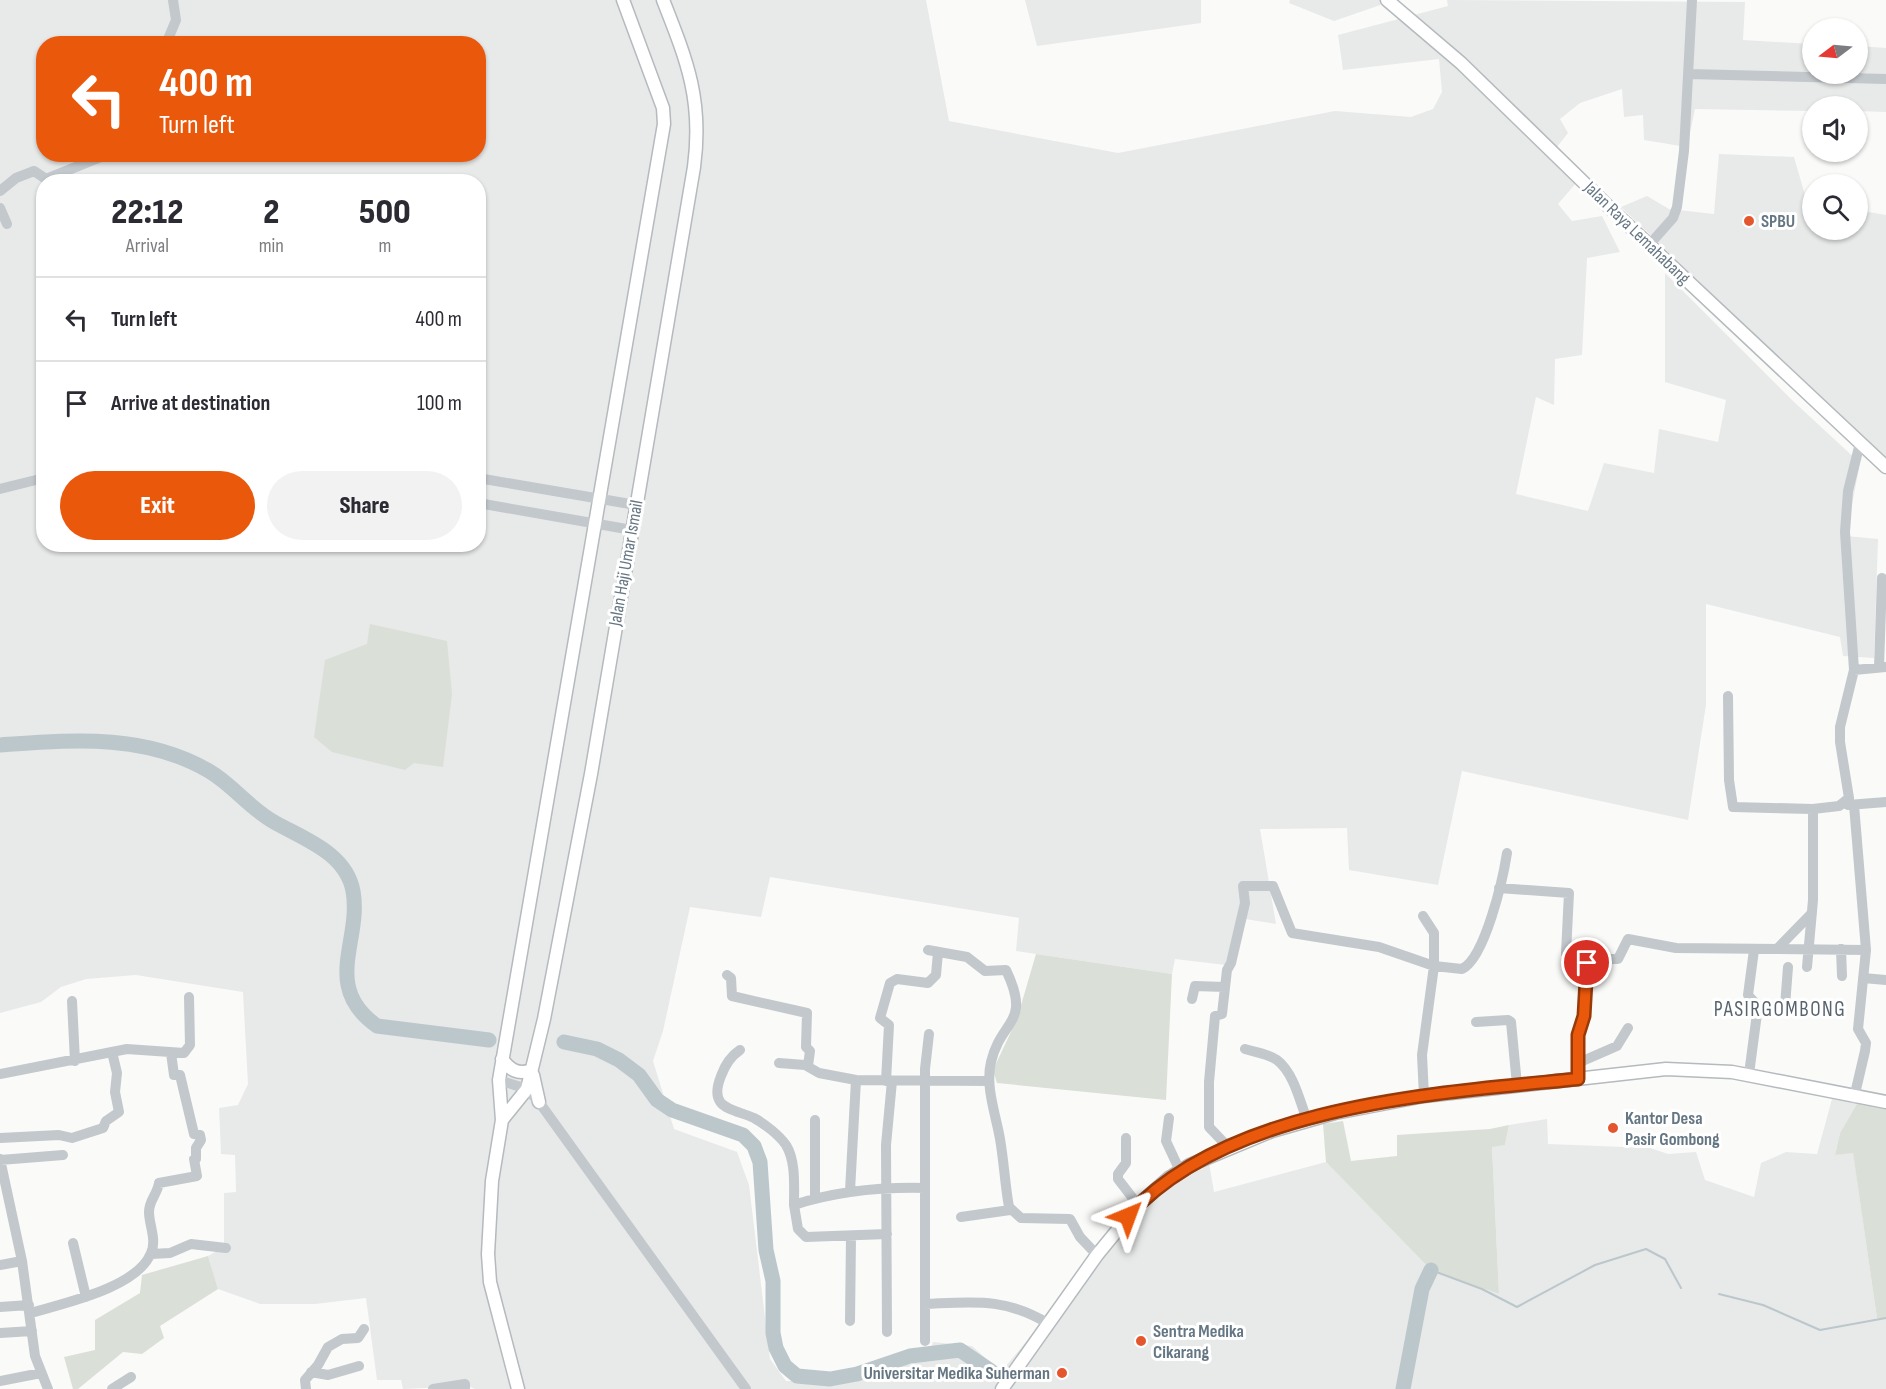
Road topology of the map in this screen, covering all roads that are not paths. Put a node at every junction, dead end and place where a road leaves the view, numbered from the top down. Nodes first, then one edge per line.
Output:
1 (173, 0) edge
2 (623, 0) edge
3 (663, 0) edge
4 (1387, 0) edge
5 (1692, 0) edge
6 (169, 36) edge
7 (1688, 74) junction
8 (1886, 79) edge
9 (88, 162) edge
10 (38, 174) edge
11 (58, 174) edge
12 (0, 191) edge
13 (0, 208) edge
14 (7, 224) dead end
15 (1649, 245) junction
16 (1860, 443) junction
17 (1886, 467) edge
18 (486, 479) edge
19 (36, 480) edge
20 (0, 489) edge
21 (598, 499) junction
22 (486, 504) edge
23 (636, 505) junction
24 (594, 523) junction
25 (632, 530) junction
26 (1882, 578) dead end
27 (1882, 667) edge
28 (1854, 670) junction
29 (1728, 696) dead end
30 (1886, 802) edge
31 (1850, 803) junction
32 (1813, 808) junction
33 (1507, 853) dead end
34 (1499, 888) junction
35 (1812, 913) junction
36 (1423, 916) dead end
37 (1777, 949) junction
38 (1810, 949) junction
39 (1841, 949) junction
40 (1754, 950) junction
41 (1866, 950) junction
42 (1587, 964) junction
43 (1434, 966) junction
44 (1788, 967) dead end
45 (1807, 967) dead end
46 (727, 975) dead end
47 (1842, 976) dead end
48 (1863, 978) junction
49 (1886, 980) edge
50 (1225, 987) junction
51 (189, 997) dead end
52 (1192, 999) dead end
53 (72, 1001) dead end
54 (1758, 1006) junction
55 (1476, 1022) dead end
56 (1628, 1028) dead end
57 (929, 1034) dead end
58 (1245, 1049) dead end
59 (740, 1050) dead end
60 (112, 1052) junction
61 (171, 1053) junction
62 (502, 1057) junction
63 (75, 1060) junction
64 (778, 1063) dead end
65 (1578, 1063) junction
66 (532, 1066) junction
67 (808, 1066) junction
68 (0, 1074) edge
69 (1749, 1074) junction
70 (1578, 1079) junction
71 (499, 1080) junction
72 (856, 1080) junction
73 (889, 1081) junction
74 (926, 1081) junction
75 (989, 1082) junction
76 (1517, 1085) junction
77 (527, 1089) junction
78 (1424, 1096) junction
79 (1854, 1098) junction
80 (539, 1102) junction
81 (1886, 1102) edge
82 (1169, 1119) dead end
83 (502, 1120) junction
84 (815, 1120) dead end
85 (1307, 1120) junction
86 (0, 1138) edge
87 (1126, 1138) dead end
88 (1228, 1147) junction
89 (63, 1155) dead end
90 (0, 1160) edge
91 (1180, 1171) junction
92 (887, 1187) junction
93 (924, 1188) junction
94 (850, 1191) junction
95 (815, 1198) junction
96 (794, 1205) junction
97 (1138, 1205) junction
98 (1010, 1210) junction
99 (5, 1212) edge
100 (961, 1217) dead end
101 (886, 1234) junction
102 (851, 1237) junction
103 (73, 1243) dead end
104 (226, 1248) dead end
105 (151, 1254) junction
106 (1097, 1255) junction
107 (22, 1261) junction
108 (0, 1265) edge
109 (86, 1297) junction
110 (925, 1304) junction
111 (0, 1307) edge
112 (30, 1309) junction
113 (850, 1321) dead end
114 (1049, 1324) junction
115 (364, 1329) dead end
116 (32, 1331) junction
117 (887, 1332) dead end
118 (0, 1334) edge
119 (926, 1341) dead end
120 (359, 1366) dead end
121 (311, 1372) junction
122 (41, 1373) junction
123 (131, 1377) dead end
124 (0, 1381) edge
125 (48, 1389) edge
126 (112, 1389) edge
127 (306, 1389) edge
128 (433, 1389) edge
129 (465, 1389) edge
130 (518, 1389) edge
131 (746, 1389) edge
132 (1002, 1389) edge

1 - 6 street
2 - 21 main road
3 - 23 main road, Jalan Haji Umar Ismail
4 - 15 main road, Jalan Raya Lemahabang
5 - 7 street
7 - 8 street
7 - 15 street
9 - 11 street
10 - 12 street
13 - 14 street
15 - 16 main road, Jalan Raya Lemahabang
16 - 17 main road, Jalan Raya Lemahabang
16 - 28 street
18 - 21 street
19 - 20 street
21 - 23 street
21 - 24 main road
22 - 24 street
23 - 25 main road, Jalan Haji Umar Ismail
24 - 25 street
24 - 62 main road
25 - 66 main road, Jalan Haji Umar Ismail
26 - 27 street
27 - 28 street
28 - 31 street
29 - 32 street
30 - 31 street
31 - 32 street
31 - 41 street
32 - 35 street
33 - 34 street
34 - 42 street
34 - 43 street
35 - 37 street
35 - 38 street
36 - 43 street
37 - 38 street
37 - 40 street
38 - 39 street
38 - 45 street
39 - 41 street
39 - 47 street
40 - 42 street
40 - 54 street
41 - 48 street
42 - 65 street
43 - 50 street
43 - 78 street
44 - 54 street
46 - 67 street
48 - 49 street
48 - 79 street
50 - 52 street
50 - 88 street
51 - 61 street
53 - 63 street
54 - 69 street
55 - 76 street
56 - 65 street
57 - 74 street
58 - 85 street
59 - 96 street
60 - 61 street
60 - 63 street
60 - 86 street
61 - 105 street
62 - 66 main road
62 - 71 main road
63 - 68 street
64 - 67 street
65 - 70 street
66 - 77 main road, Jalan Haji Umar Ismail
66 - 80 main road
67 - 72 street
69 - 70 main road
69 - 79 main road
70 - 76 main road
71 - 77 street
71 - 83 main road
72 - 73 street
72 - 94 street
73 - 74 street
73 - 75 street
73 - 92 street
74 - 75 street
74 - 93 street
75 - 98 street
76 - 78 main road
77 - 80 street
77 - 83 main road, Jalan Haji Umar Ismail
78 - 85 main road
79 - 81 main road
80 - 131 street
82 - 91 street
83 - 130 main road
84 - 95 street
85 - 88 main road
87 - 97 street
88 - 91 main road
89 - 90 street
90 - 99 street
91 - 97 main road
92 - 93 street
92 - 94 street
92 - 101 street
93 - 110 street
94 - 95 street
95 - 96 street
96 - 102 street
97 - 106 main road
98 - 100 street
98 - 106 street
99 - 107 street
101 - 102 street
101 - 117 street
102 - 113 street
103 - 109 street
104 - 105 street
105 - 109 street
106 - 114 main road
107 - 108 street
107 - 112 street
109 - 112 street
110 - 114 street
110 - 119 street
111 - 112 street
112 - 116 street
114 - 132 main road
115 - 121 street
116 - 118 street
116 - 122 street
120 - 121 street
121 - 127 street
122 - 124 street
122 - 125 street
123 - 126 street
128 - 129 street

